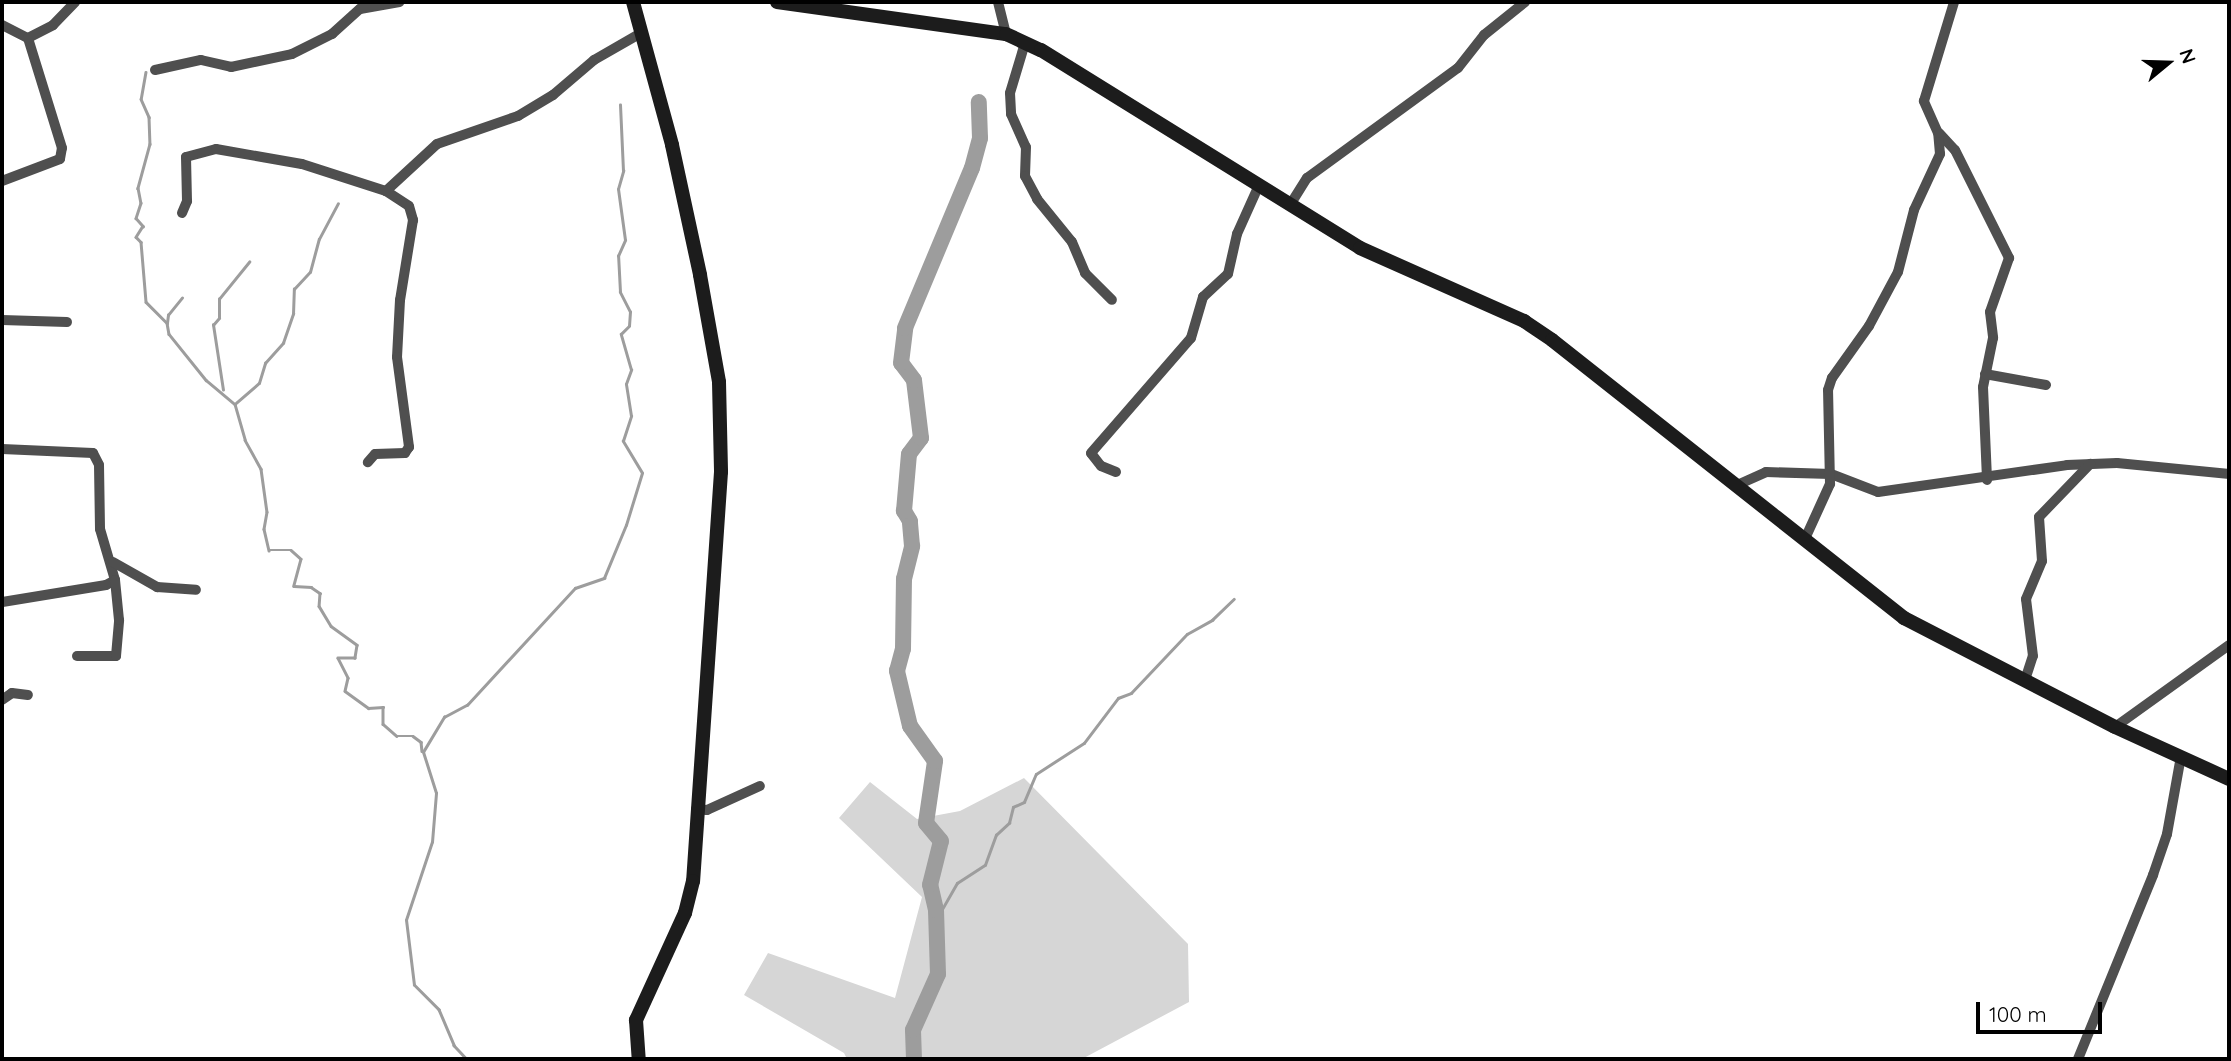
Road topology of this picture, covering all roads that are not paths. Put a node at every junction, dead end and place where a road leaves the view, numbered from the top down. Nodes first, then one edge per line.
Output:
1 (75, 2) edge
2 (399, 2) edge
3 (633, 2) edge
4 (777, 2) edge
5 (998, 2) edge
6 (1525, 2) edge
7 (1954, 2) edge
8 (373, 4) edge
9 (2, 25) edge
10 (641, 33) junction
11 (1006, 34) junction
12 (28, 38) junction
13 (1025, 43) junction
14 (155, 70) dead end
15 (1938, 133) junction
16 (2, 181) edge
17 (1259, 185) junction
18 (386, 191) junction
19 (1290, 205) junction
20 (182, 213) dead end
21 (1112, 300) dead end
22 (2, 320) edge
23 (67, 321) dead end
24 (1985, 374) junction
25 (2046, 385) dead end
26 (2, 449) edge
27 (368, 462) dead end
28 (2090, 464) junction
29 (1116, 472) dead end
30 (1831, 474) junction
31 (2229, 474) edge
32 (1987, 480) junction
33 (1734, 486) junction
34 (1804, 541) junction
35 (113, 562) junction
36 (115, 580) junction
37 (197, 590) dead end
38 (2, 602) edge
39 (2229, 645) edge
40 (77, 656) dead end
41 (2025, 680) junction
42 (28, 695) dead end
43 (2, 700) edge
44 (2115, 727) junction
45 (2181, 756) junction
46 (2229, 779) edge
47 (760, 786) dead end
48 (696, 809) junction
49 (639, 1059) edge
50 (2078, 1059) edge

1 - 12 street
2 - 8 street
3 - 10 street
4 - 11 street
5 - 11 street
6 - 19 street
7 - 15 street
8 - 14 street
9 - 12 street
10 - 18 street
10 - 48 street
11 - 13 street
12 - 16 street
13 - 17 street
13 - 21 street
15 - 24 street
15 - 30 street
17 - 19 street
17 - 29 street
18 - 20 street
18 - 27 street
19 - 33 street
22 - 23 street
24 - 25 street
24 - 32 street
26 - 35 street
28 - 31 street
28 - 32 street
28 - 41 street
30 - 32 street
30 - 33 street
30 - 34 street
33 - 34 street
34 - 41 street
35 - 36 street
35 - 37 street
36 - 38 street
36 - 40 street
39 - 44 street
41 - 44 street
42 - 43 street
44 - 45 street
45 - 46 street
45 - 50 street
47 - 48 street
48 - 49 street

